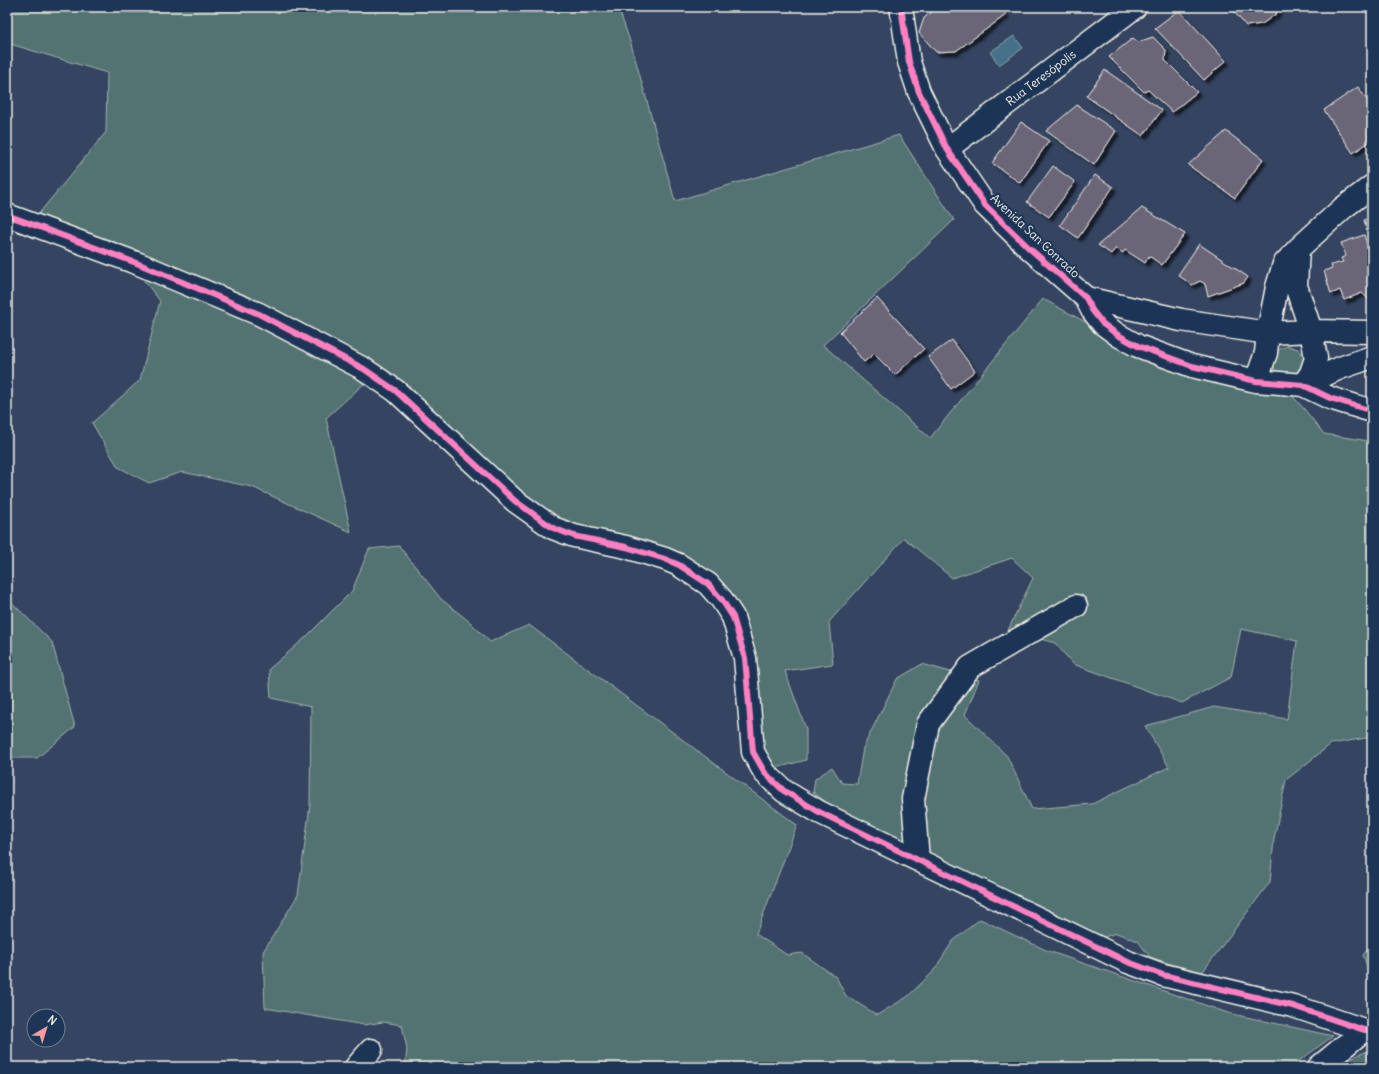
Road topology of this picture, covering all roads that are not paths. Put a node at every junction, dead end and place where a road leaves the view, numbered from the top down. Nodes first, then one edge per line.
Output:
1 (901, 7) edge
2 (1135, 7) edge
3 (947, 149) junction
4 (1372, 186) edge
5 (7, 215) edge
6 (1298, 249) junction
7 (1086, 298) junction
8 (1311, 331) junction
9 (1372, 332) edge
10 (1268, 333) junction
11 (1372, 357) edge
12 (1256, 381) junction
13 (1303, 386) junction
14 (1372, 411) edge
15 (1076, 606) dead end
16 (918, 860) junction
17 (1368, 1030) edge
18 (371, 1050) dead end
19 (356, 1067) edge
20 (1319, 1067) edge

1 - 3 street, Avenida San Conrado
2 - 3 street, Rua Teresópolis
3 - 7 street, Avenida San Conrado
4 - 6 street
5 - 16 street
6 - 8 street
6 - 10 street
7 - 10 street, Avenida San Conrado
7 - 12 street, Avenida San Conrado
8 - 9 street
8 - 10 street, Avenida San Conrado
8 - 13 street
10 - 12 street
11 - 13 street
12 - 13 street, Avenida San Conrado
13 - 14 street
15 - 16 street
16 - 17 street
17 - 20 street
18 - 19 street

